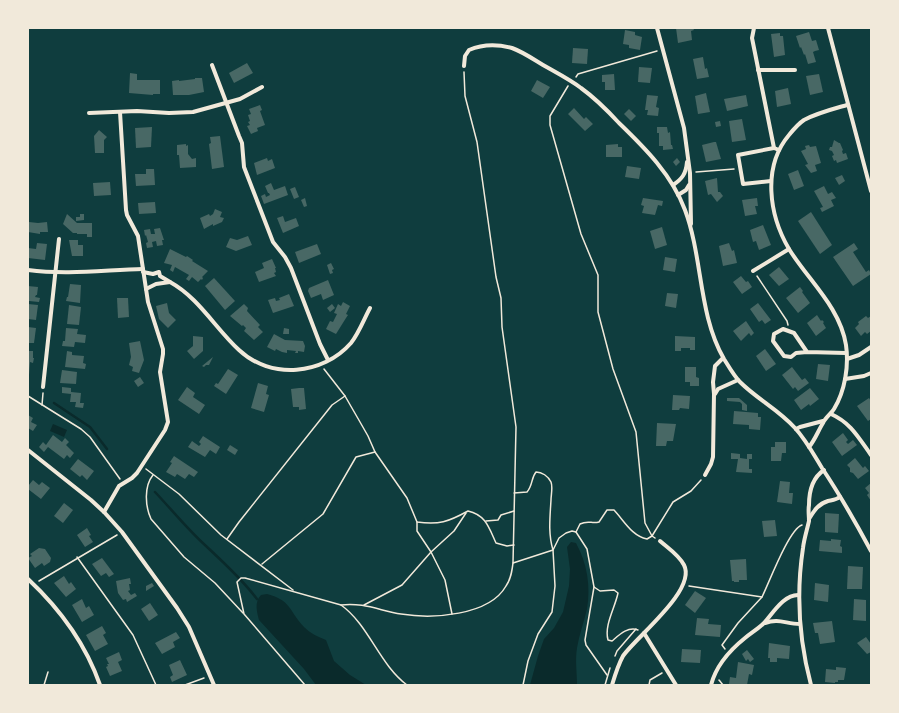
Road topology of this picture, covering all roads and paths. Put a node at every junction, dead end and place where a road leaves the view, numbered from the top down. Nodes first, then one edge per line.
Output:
1 (656, 28) edge
2 (754, 28) edge
3 (828, 28) edge
4 (663, 48) junction
5 (212, 65) dead end
6 (464, 66) joint
7 (758, 70) junction
8 (796, 70) dead end
9 (578, 74) dead end
10 (262, 87) dead end
11 (566, 90) dead end
12 (226, 103) junction
13 (847, 105) junction
14 (120, 112) junction
15 (89, 113) dead end
16 (774, 148) junction
17 (779, 150) junction
18 (688, 152) junction
19 (740, 168) junction
20 (690, 173) junction
21 (771, 181) junction
22 (690, 183) junction
23 (673, 185) junction
24 (871, 191) edge
25 (678, 196) junction
26 (691, 231) junction
27 (58, 239) dead end
28 (789, 249) junction
29 (28, 270) edge
30 (143, 270) junction
31 (754, 271) joint
32 (55, 272) junction
33 (170, 282) junction
34 (146, 289) junction
35 (370, 308) dead end
36 (789, 330) junction
37 (871, 347) edge
38 (807, 352) junction
39 (846, 353) junction
40 (724, 358) junction
41 (847, 359) junction
42 (328, 360) junction
43 (321, 364) junction
44 (871, 373) edge
45 (845, 379) junction
46 (738, 380) junction
47 (43, 387) joint
48 (714, 394) junction
49 (28, 396) edge
50 (345, 396) junction
51 (42, 405) junction
52 (831, 414) junction
53 (824, 422) junction
54 (796, 429) junction
55 (809, 447) junction
56 (28, 450) edge
57 (374, 452) junction
58 (871, 454) edge
59 (142, 466) junction
60 (824, 470) junction
61 (153, 475) junction
62 (704, 475) joint
63 (125, 482) junction
64 (514, 494) junction
65 (840, 497) junction
66 (468, 511) junction
67 (514, 511) junction
68 (104, 512) junction
69 (486, 521) junction
70 (809, 521) junction
71 (417, 522) junction
72 (122, 532) junction
73 (576, 532) junction
74 (652, 536) junction
75 (227, 539) junction
76 (660, 541) joint
77 (514, 545) junction
78 (553, 550) junction
79 (871, 551) edge
80 (431, 552) junction
81 (78, 558) junction
82 (513, 563) junction
83 (261, 565) junction
84 (28, 579) edge
85 (33, 584) junction
86 (594, 586) junction
87 (683, 586) junction
88 (294, 591) junction
89 (799, 595) junction
90 (762, 597) junction
91 (341, 605) junction
92 (364, 605) junction
93 (244, 614) junction
94 (452, 614) junction
95 (762, 624) junction
96 (800, 624) junction
97 (636, 629) dead end
98 (644, 633) junction
99 (729, 654) junction
100 (667, 670) junction
101 (48, 672) dead end
102 (607, 675) dead end
103 (211, 676) junction
104 (44, 685) edge
105 (100, 685) edge
106 (156, 685) edge
107 (185, 685) edge
108 (214, 685) edge
109 (305, 685) edge
110 (407, 685) edge
111 (523, 685) edge
112 (612, 685) edge
113 (648, 685) edge
114 (676, 685) edge
115 (711, 685) edge
116 (811, 685) edge

1 - 4 street
2 - 7 street
3 - 13 street
4 - 9 path
4 - 18 street
5 - 12 street
6 - 23 street
6 - 64 path
7 - 8 street
7 - 16 street
10 - 12 street
11 - 74 path
12 - 14 street
12 - 42 street
13 - 17 street
13 - 24 street
14 - 15 street
14 - 30 street
16 - 17 street
16 - 19 street
17 - 21 street
18 - 20 street
18 - 23 street
19 - 20 path
19 - 21 street
20 - 22 street
21 - 28 street
22 - 25 street
22 - 26 street
23 - 25 street
25 - 26 street
26 - 40 street
27 - 32 street
28 - 31 street
28 - 39 street
29 - 32 street
30 - 32 street
30 - 33 street
30 - 34 street
31 - 36 path
32 - 47 street
33 - 34 street
33 - 43 street
34 - 59 street
35 - 42 street
36 - 38 street
36 - 38 street
37 - 41 street
38 - 39 street
39 - 41 street
40 - 46 street
40 - 48 street
41 - 45 street
42 - 43 street
43 - 50 path
44 - 45 street
45 - 52 street
46 - 48 street
46 - 54 street
47 - 51 path
48 - 62 street
49 - 51 path
50 - 57 path
50 - 75 path
51 - 63 path
52 - 53 street
52 - 58 street
53 - 54 street
53 - 55 street
54 - 55 street
55 - 60 street
56 - 68 street
57 - 71 path
57 - 83 path
59 - 61 path
59 - 63 street
60 - 65 street
60 - 70 street
61 - 75 path
61 - 93 path
62 - 74 path
63 - 68 street
64 - 67 path
64 - 78 path
65 - 70 street
65 - 79 street
66 - 69 path
66 - 71 path
66 - 80 path
67 - 69 path
67 - 77 path
68 - 72 street
69 - 77 path
70 - 89 street
70 - 90 path
71 - 80 path
72 - 81 path
72 - 103 street
73 - 74 path
73 - 78 path
73 - 86 path
74 - 76 path
75 - 83 path
76 - 87 street
77 - 82 path
78 - 82 path
78 - 111 path
80 - 92 path
80 - 94 path
81 - 85 path
81 - 106 path
82 - 94 path
83 - 88 path
84 - 85 street
85 - 105 street
86 - 97 path
86 - 102 path
87 - 90 path
87 - 98 street
88 - 91 path
88 - 93 path
89 - 95 street
89 - 96 street
90 - 99 path
91 - 92 path
91 - 110 path
92 - 94 path
93 - 109 path
95 - 96 street
95 - 99 street
96 - 116 street
98 - 100 street
98 - 112 street
99 - 115 street
100 - 113 path
100 - 114 street
101 - 104 path
103 - 107 path
103 - 108 street

